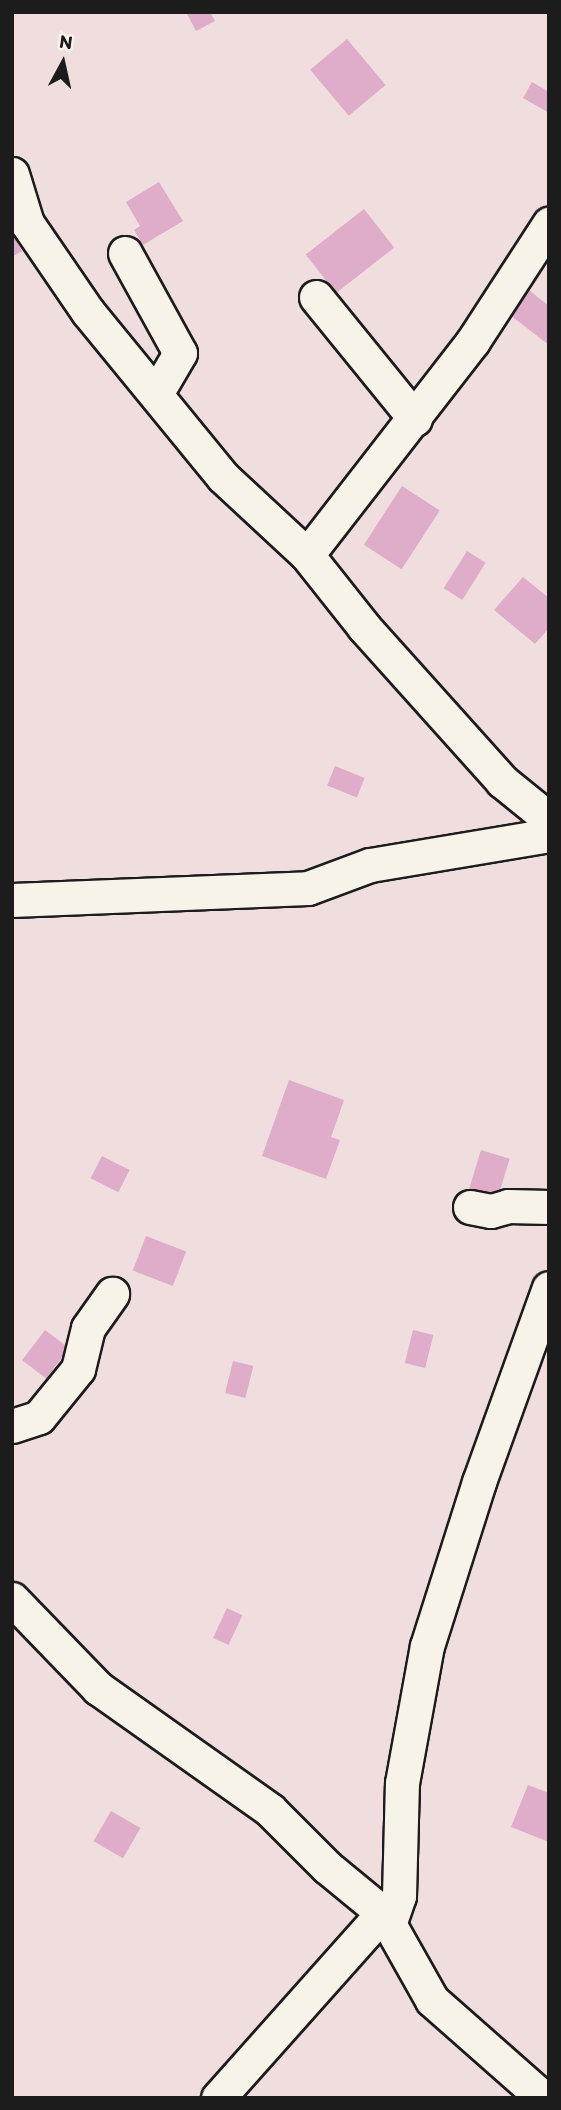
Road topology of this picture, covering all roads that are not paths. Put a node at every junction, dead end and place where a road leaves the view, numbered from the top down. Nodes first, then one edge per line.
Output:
1 (12, 174) edge
2 (549, 224) edge
3 (125, 253) dead end
4 (316, 297) dead end
5 (157, 392) junction
6 (415, 419) junction
7 (307, 555) junction
8 (549, 819) edge
9 (549, 835) edge
10 (12, 900) edge
11 (470, 1206) dead end
12 (549, 1207) edge
13 (549, 1288) edge
14 (112, 1294) dead end
15 (12, 1426) edge
16 (12, 1599) edge
17 (386, 1919) junction
18 (218, 2098) edge
19 (543, 2098) edge

1 - 5 street
2 - 6 street
3 - 5 street
4 - 6 street
5 - 7 street
6 - 7 street
7 - 8 street
9 - 10 street
11 - 12 street
13 - 17 street
14 - 15 street
16 - 17 street
17 - 18 street
17 - 19 street

